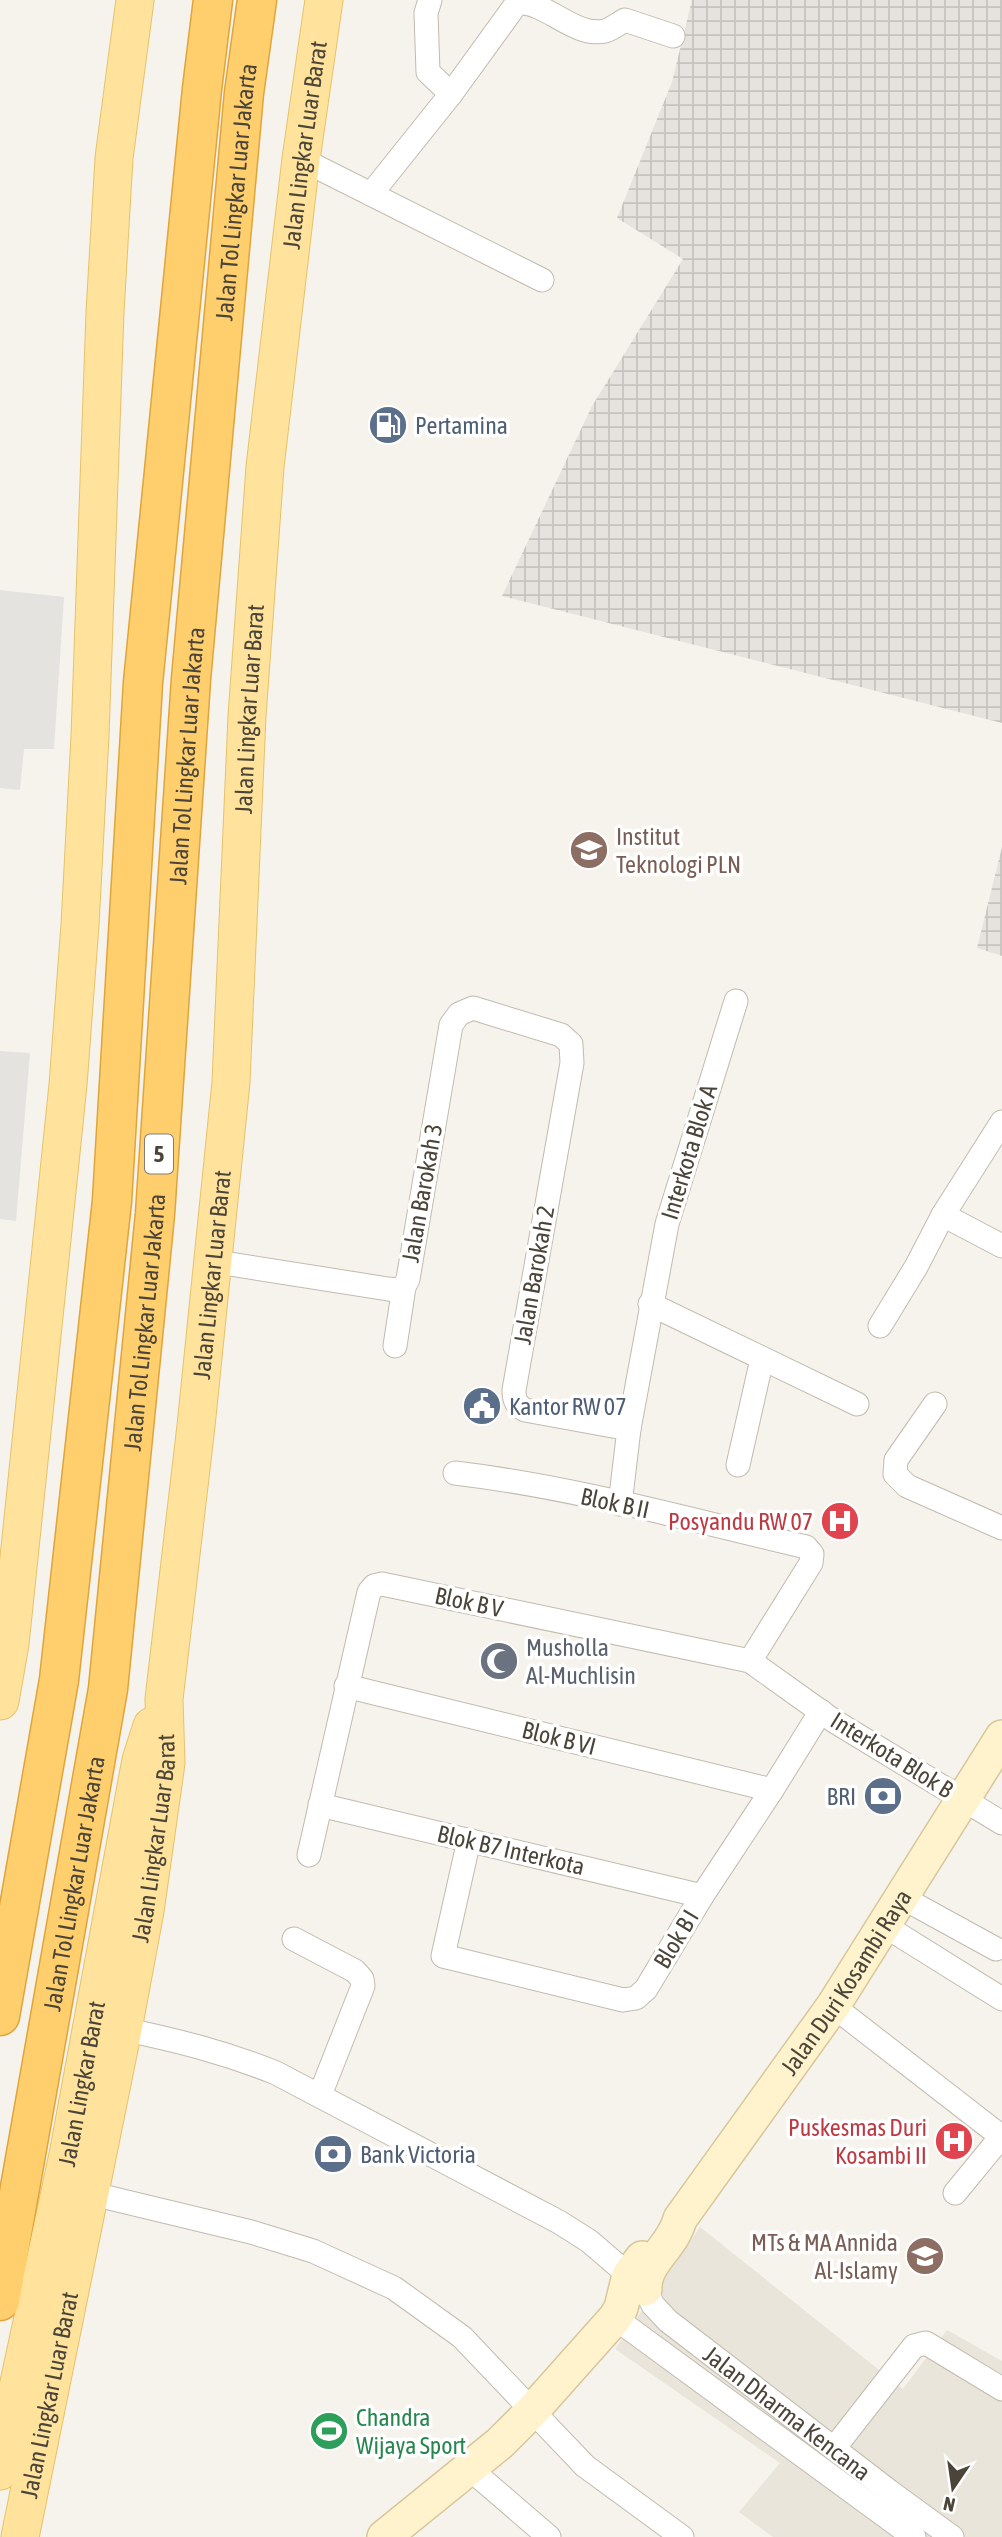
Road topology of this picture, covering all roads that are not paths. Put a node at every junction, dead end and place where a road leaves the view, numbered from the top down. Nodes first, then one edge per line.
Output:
1 (135, 0) edge
2 (213, 0) edge
3 (257, 0) edge
4 (324, 0) edge
5 (430, 0) edge
6 (518, 2) edge
7 (673, 36) dead end
8 (451, 94) junction
9 (301, 159) junction
10 (371, 194) junction
11 (542, 280) dead end
12 (736, 1001) dead end
13 (561, 1035) joint
14 (1002, 1122) edge
15 (943, 1214) junction
16 (1002, 1245) edge
17 (211, 1261) junction
18 (404, 1287) junction
19 (650, 1304) junction
20 (880, 1326) dead end
21 (395, 1346) dead end
22 (762, 1359) junction
23 (858, 1404) dead end
24 (935, 1404) dead end
25 (629, 1429) junction
26 (738, 1465) dead end
27 (455, 1473) dead end
28 (620, 1504) junction
29 (1002, 1528) edge
30 (750, 1661) junction
31 (346, 1686) junction
32 (164, 1699) junction
33 (0, 1701) edge
34 (821, 1711) junction
35 (1002, 1737) edge
36 (772, 1790) junction
37 (963, 1800) junction
38 (320, 1805) junction
39 (1002, 1823) edge
40 (469, 1840) junction
41 (309, 1855) dead end
42 (702, 1896) junction
43 (903, 1898) junction
44 (885, 1926) junction
45 (294, 1939) dead end
46 (996, 1948) dead end
47 (1002, 1998) edge
48 (833, 2006) junction
49 (0, 2016) edge
50 (123, 2029) junction
51 (320, 2095) junction
52 (1002, 2137) edge
53 (89, 2193) junction
54 (956, 2193) dead end
55 (641, 2279) junction
56 (0, 2301) edge
57 (615, 2318) junction
58 (1002, 2389) edge
59 (533, 2410) junction
60 (835, 2448) junction
61 (470, 2469) junction
62 (0, 2471) edge
63 (20, 2537) edge
64 (384, 2537) edge
65 (549, 2537) edge
66 (682, 2537) edge
67 (914, 2537) edge
68 (952, 2537) edge

1 - 33 main road
2 - 49 highway, Jalan Tol Lingkar Luar Jakarta / 5
3 - 56 highway, Jalan Tol Lingkar Luar Jakarta / 5
4 - 9 main road, Jalan Lingkar Luar Barat
5 - 8 street
6 - 7 street
6 - 8 street
8 - 10 street
9 - 10 street
9 - 17 main road, Jalan Lingkar Luar Barat
10 - 11 street
12 - 19 street, Interkota Blok A
13 - 18 street, Jalan Barokah 3
13 - 25 street, Jalan Barokah 2
14 - 15 street
15 - 16 street
15 - 20 street
17 - 18 street, Jalan Barokah 3
17 - 32 main road, Jalan Lingkar Luar Barat
18 - 21 street
19 - 22 street
19 - 25 street, Interkota Blok A
22 - 23 street
22 - 26 street
24 - 29 street
25 - 28 street, Interkota Blok A
27 - 28 street, Blok B II
28 - 30 street, Blok B II
30 - 31 street, Blok B V
30 - 34 street, Blok B V
31 - 36 street, Blok B VI
31 - 38 street, Blok B V
32 - 50 main road, Jalan Lingkar Luar Barat
32 - 62 main road, Jalan Lingkar Barat
34 - 36 street, Blok B I
34 - 37 street, Interkota Blok B
35 - 37 main road, Jalan Duri Kosambi Raya
36 - 42 street, Blok B I
37 - 39 street, Interkota Blok B
37 - 43 main road, Jalan Duri Kosambi Raya
38 - 40 street, Blok B7 Interkota
38 - 41 street, Blok B V
40 - 42 street, Blok B7 Interkota
40 - 42 street, Blok B I
43 - 44 main road, Jalan Duri Kosambi Raya
43 - 46 street
44 - 47 street
44 - 48 main road, Jalan Duri Kosambi Raya
45 - 51 street
48 - 52 street
48 - 55 main road, Jalan Duri Kosambi Raya
50 - 51 street, Jalan Dharma Kencana
50 - 53 main road, Jalan Lingkar Luar Barat
51 - 55 street, Jalan Dharma Kencana
52 - 54 street
53 - 59 street
53 - 63 main road, Jalan Lingkar Luar Barat
55 - 57 main road, Jalan Duri Kosambi Raya
55 - 60 street, Jalan Dharma Kencana
57 - 59 main road, Jalan Duri Kosambi Raya
57 - 67 street, Jalan Dharma Kencana
58 - 60 street
59 - 61 main road, Jalan Duri Kosambi Raya
59 - 66 street
60 - 68 street, Jalan Dharma Kencana
61 - 64 main road, Jalan Duri Kosambi Raya
61 - 65 street

